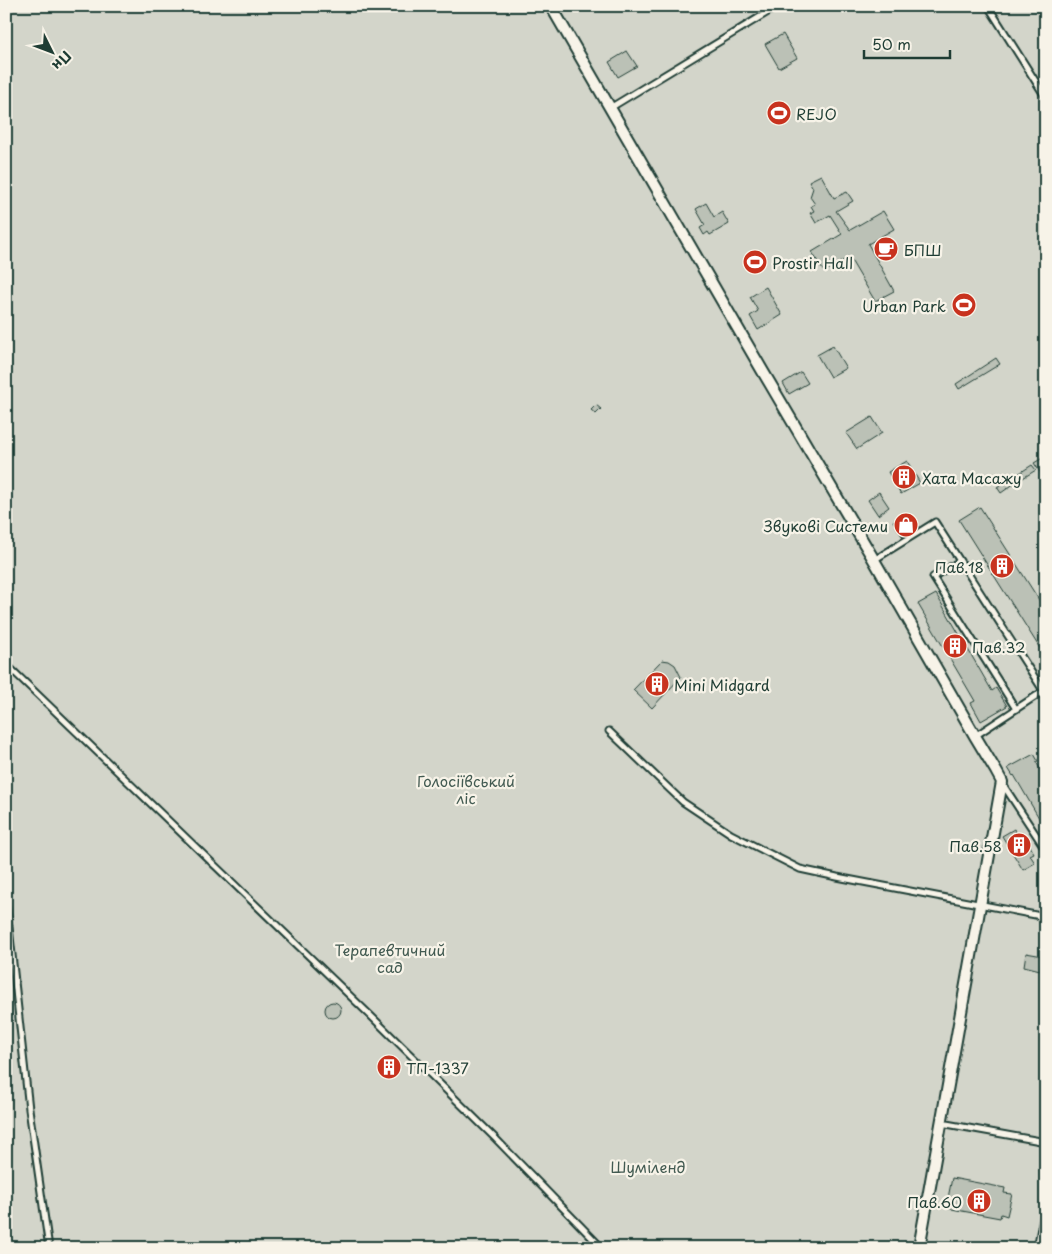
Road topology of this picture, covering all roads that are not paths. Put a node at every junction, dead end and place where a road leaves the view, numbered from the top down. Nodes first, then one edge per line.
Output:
1 (551, 6) edge
2 (778, 6) edge
3 (988, 6) edge
4 (1046, 98) edge
5 (610, 108) junction
6 (874, 560) junction
7 (960, 561) junction
8 (6, 664) edge
9 (1045, 692) edge
10 (1016, 709) junction
11 (610, 731) dead end
12 (975, 736) junction
13 (1002, 782) junction
14 (1046, 850) edge
15 (6, 900) edge
16 (980, 905) junction
17 (1046, 917) edge
18 (941, 1123) junction
19 (1046, 1142) edge
20 (1046, 1202) edge
21 (49, 1248) edge
22 (602, 1248) edge
23 (919, 1248) edge
24 (1037, 1248) edge

1 - 5 street
2 - 5 lane
3 - 4 lane
5 - 6 street
6 - 7 lane
6 - 12 street
7 - 9 lane
7 - 10 lane
8 - 22 lane
9 - 10 lane
10 - 12 lane
11 - 16 lane
12 - 13 street
13 - 14 lane
13 - 16 street
15 - 21 lane
16 - 17 lane
16 - 18 street
18 - 19 lane
18 - 23 street
20 - 24 lane

